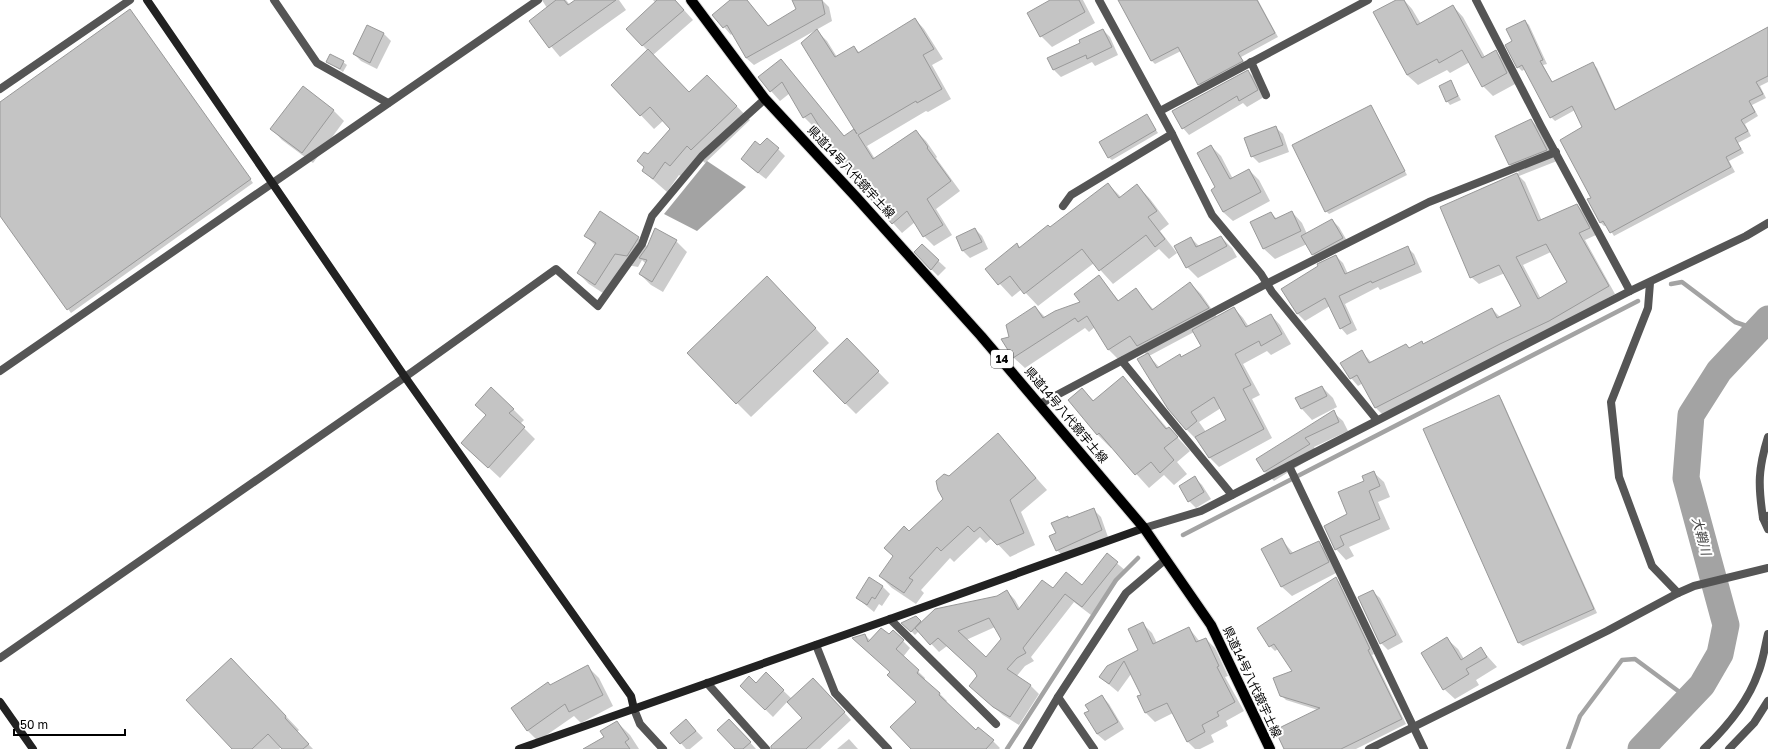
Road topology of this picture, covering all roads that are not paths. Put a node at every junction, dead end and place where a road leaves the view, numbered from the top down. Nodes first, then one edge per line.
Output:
1 (130, 0) edge
2 (147, 0) edge
3 (274, 0) edge
4 (538, 0) edge
5 (691, 0) edge
6 (1098, 0) edge
7 (1368, 0) edge
8 (1476, 0) edge
9 (1252, 62) junction
10 (0, 89) edge
11 (1266, 95) dead end
12 (765, 99) junction
13 (388, 103) junction
14 (1160, 111) junction
15 (1172, 134) junction
16 (1556, 152) junction
17 (272, 183) junction
18 (1063, 206) dead end
19 (1768, 223) edge
20 (1650, 283) junction
21 (1266, 284) junction
22 (1630, 291) junction
23 (1122, 361) junction
24 (0, 371) edge
25 (405, 377) junction
26 (1040, 404) junction
27 (1377, 420) junction
28 (1768, 437) edge
29 (1290, 468) junction
30 (1232, 495) junction
31 (1766, 516) edge
32 (1144, 528) junction
33 (1768, 529) edge
34 (1166, 559) junction
35 (1768, 568) edge
36 (1678, 593) junction
37 (890, 619) junction
38 (1768, 634) edge
39 (816, 646) junction
40 (0, 658) edge
41 (707, 682) junction
42 (1058, 697) junction
43 (1768, 701) edge
44 (0, 702) edge
45 (634, 709) junction
46 (996, 724) dead end
47 (1414, 727) junction
48 (34, 749) edge
49 (519, 749) edge
50 (663, 749) edge
51 (766, 749) edge
52 (888, 749) edge
53 (1027, 749) edge
54 (1094, 749) edge
55 (1270, 749) edge
56 (1369, 749) edge
57 (1424, 749) edge
58 (1704, 749) edge
59 (1729, 749) edge

1 - 10 street
2 - 17 street
3 - 13 street
4 - 13 street
5 - 12 main road, 県道14号八代鏡宇土線 / 14
6 - 14 street
7 - 9 street
8 - 16 street
9 - 11 street
9 - 14 street
12 - 25 street
12 - 26 main road, 県道14号八代鏡宇土線 / 14
13 - 17 street
14 - 15 street
15 - 18 street
15 - 21 street
16 - 21 street
16 - 22 street
17 - 24 street
17 - 25 street
19 - 20 street
20 - 22 street
20 - 36 street
21 - 23 street
21 - 27 street
22 - 27 street
23 - 26 street
23 - 30 street
25 - 40 street
25 - 45 street
26 - 32 main road, 県道14号八代鏡宇土線 / 14
27 - 29 street
28 - 31 street
29 - 30 street
29 - 47 street
30 - 32 street
31 - 33 street
32 - 34 main road, 県道14号八代鏡宇土線 / 14
32 - 37 street
34 - 42 street
34 - 55 main road, 県道14号八代鏡宇土線 / 14
35 - 36 street
36 - 47 street
37 - 39 street
37 - 46 street
38 - 58 street
39 - 41 street
39 - 52 street
41 - 45 street
41 - 51 street
42 - 53 street
42 - 54 street
43 - 59 street
44 - 48 street
45 - 49 street
45 - 50 street
47 - 56 street
47 - 57 street

